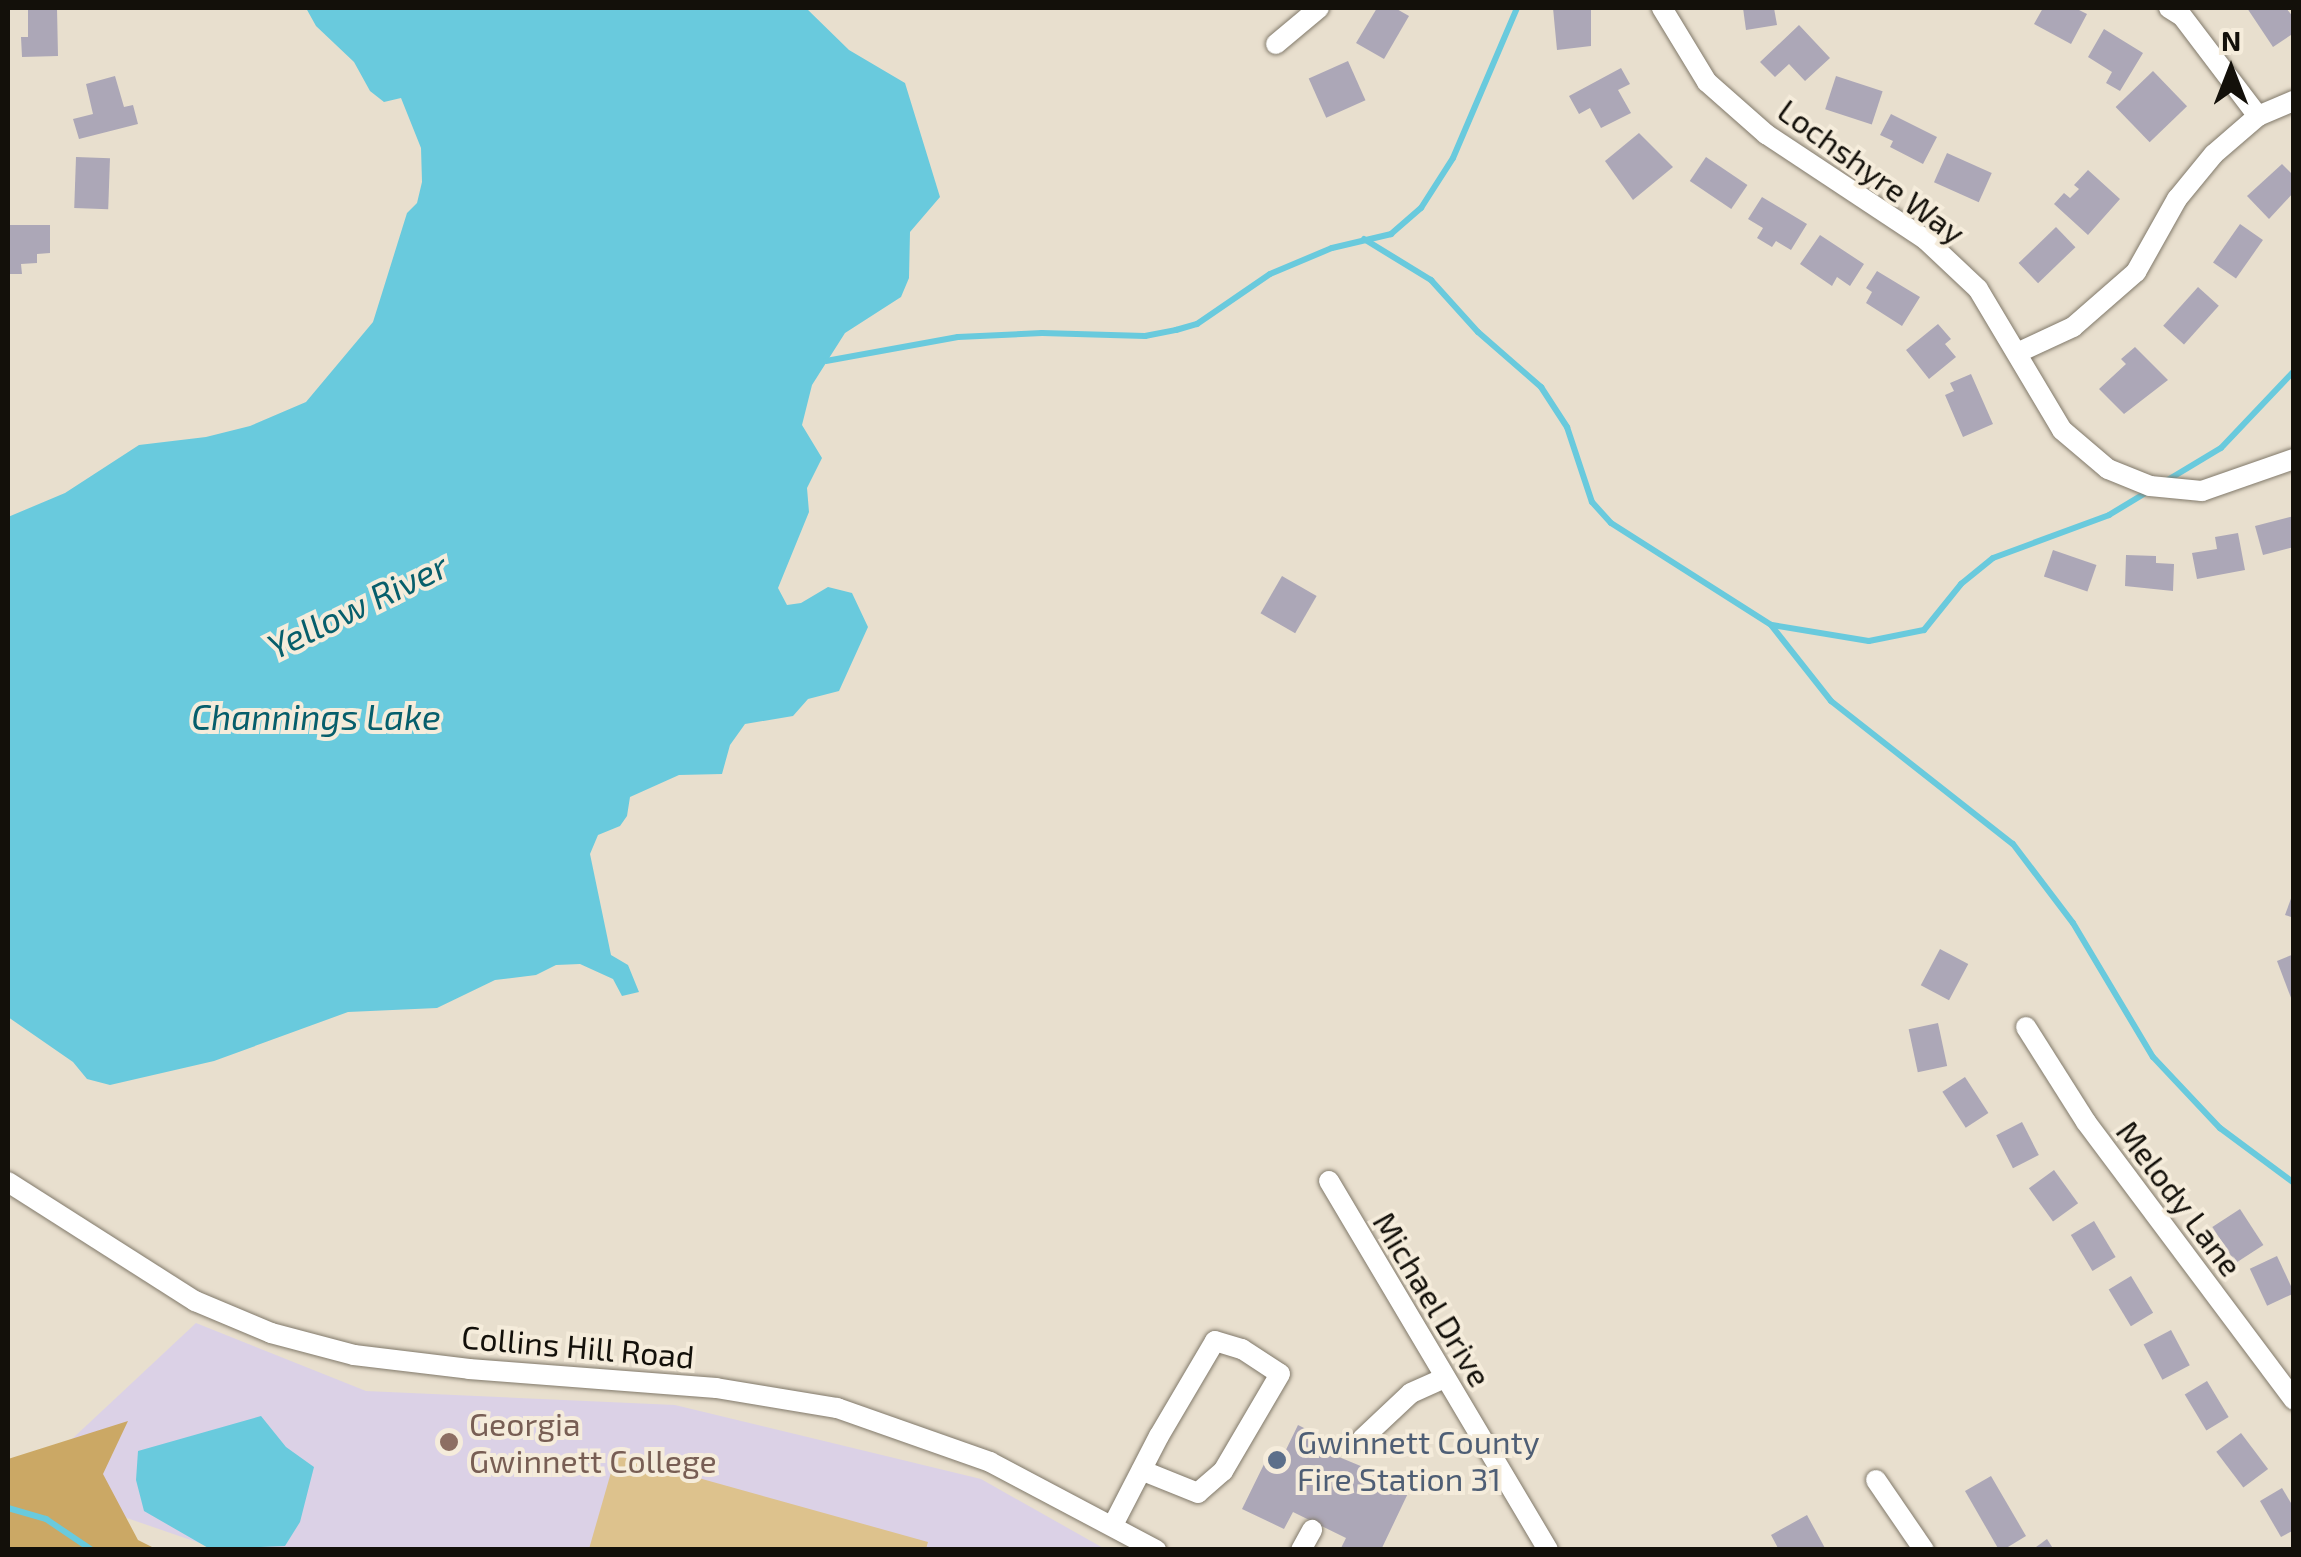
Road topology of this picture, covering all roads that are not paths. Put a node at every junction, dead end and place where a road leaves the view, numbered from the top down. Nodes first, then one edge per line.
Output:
1 (1318, 8) edge
2 (1662, 8) edge
3 (2169, 8) edge
4 (1276, 44) dead end
5 (2294, 100) edge
6 (2258, 116) junction
7 (2017, 353) junction
8 (2294, 459) edge
9 (2026, 1027) dead end
10 (1329, 1181) dead end
11 (8, 1182) edge
12 (1445, 1378) junction
13 (2294, 1400) edge
14 (1362, 1439) dead end
15 (1142, 1470) junction
16 (1876, 1480) dead end
17 (1114, 1524) junction
18 (1312, 1530) dead end
19 (1156, 1550) edge
20 (1301, 1550) edge
21 (1548, 1550) edge
22 (1924, 1550) edge

1 - 4 street
2 - 7 street, Lochshyre Way
3 - 6 street
5 - 6 street
6 - 7 street
7 - 8 street, Lochshyre Way
9 - 13 street, Melody Lane
10 - 12 street, Michael Drive
11 - 17 street, Collins Hill Road
12 - 14 street
12 - 21 street, Michael Drive
15 - 15 street
15 - 17 street
16 - 22 street
17 - 19 street, Collins Hill Road
18 - 20 street

